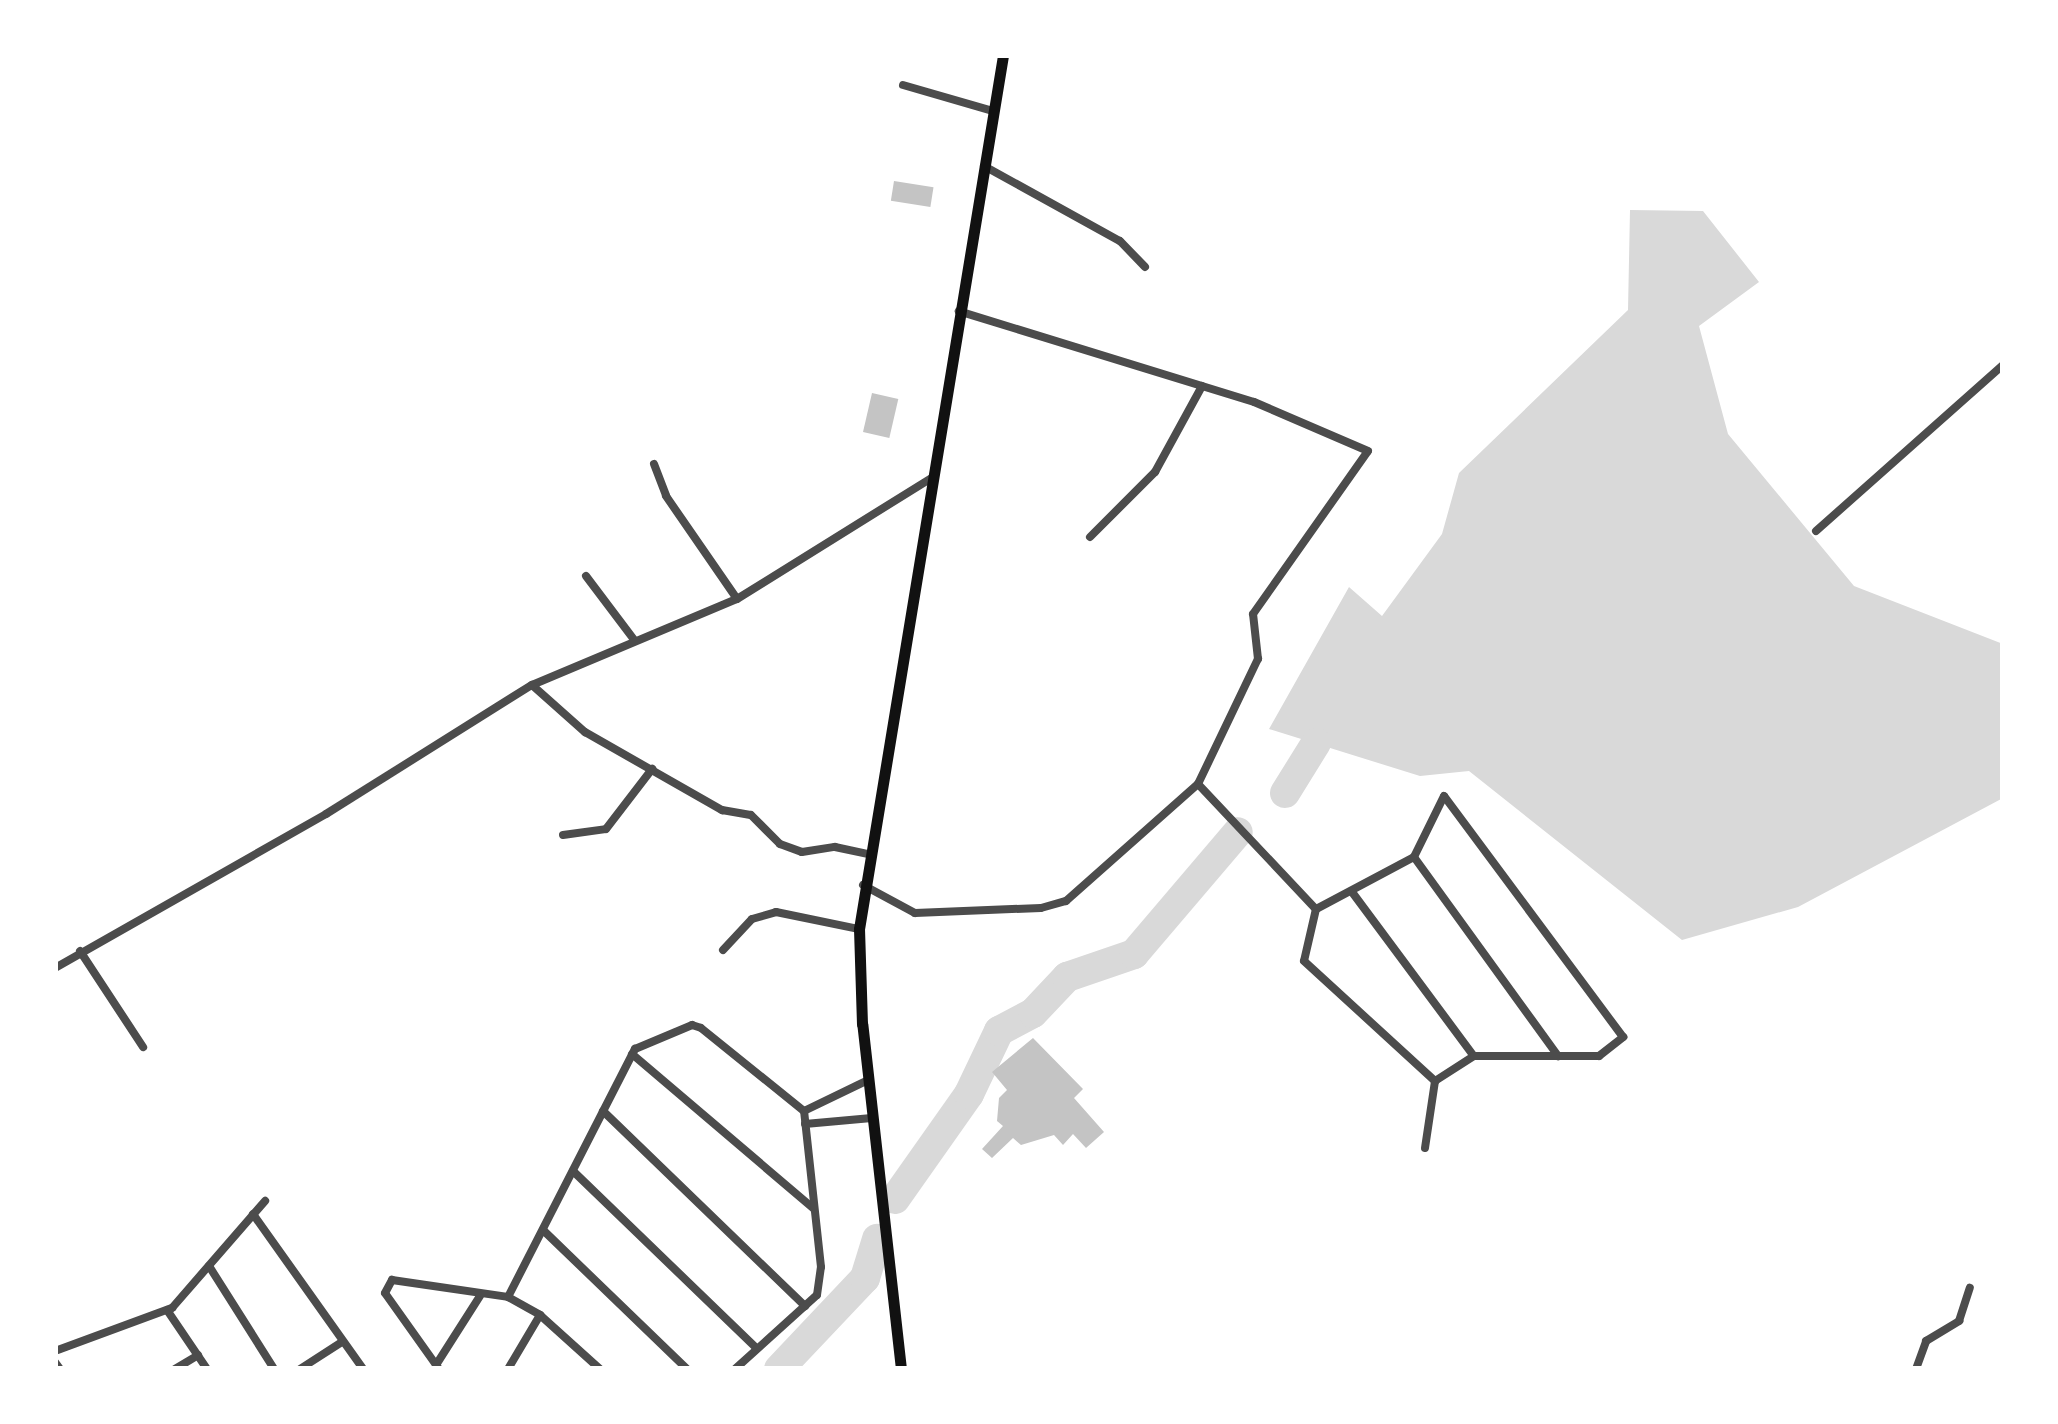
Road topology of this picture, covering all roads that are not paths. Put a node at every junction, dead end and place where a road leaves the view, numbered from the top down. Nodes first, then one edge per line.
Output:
1 (1002, 55) edge
2 (903, 85) dead end
3 (993, 111) junction
4 (984, 166) junction
5 (1145, 267) dead end
6 (959, 311) junction
7 (2003, 364) edge
8 (1202, 386) junction
9 (654, 464) dead end
10 (930, 478) junction
11 (1816, 531) dead end
12 (1090, 537) dead end
13 (586, 576) dead end
14 (737, 599) junction
15 (635, 641) junction
16 (532, 685) junction
17 (652, 769) junction
18 (1198, 784) junction
19 (563, 836) dead end
20 (866, 854) junction
21 (1414, 857) junction
22 (863, 885) junction
23 (1352, 892) junction
24 (1316, 908) junction
25 (859, 929) junction
26 (723, 950) dead end
27 (80, 951) junction
28 (55, 968) edge
29 (143, 1047) dead end
30 (634, 1051) junction
31 (1474, 1056) junction
32 (1558, 1056) junction
33 (868, 1080) junction
34 (1435, 1081) junction
35 (603, 1111) junction
36 (804, 1111) junction
37 (872, 1118) junction
38 (805, 1124) junction
39 (1426, 1148) dead end
40 (573, 1171) junction
41 (265, 1201) dead end
42 (813, 1208) junction
43 (254, 1214) junction
44 (543, 1230) junction
45 (208, 1266) junction
46 (1970, 1288) dead end
47 (480, 1296) junction
48 (508, 1298) junction
49 (805, 1306) junction
50 (166, 1310) junction
51 (540, 1316) junction
52 (342, 1342) junction
53 (756, 1348) junction
54 (55, 1352) edge
55 (198, 1356) junction
56 (588, 1358) junction
57 (55, 1362) edge
58 (437, 1367) edge
59 (60, 1369) edge
60 (174, 1369) edge
61 (206, 1369) edge
62 (274, 1369) edge
63 (300, 1369) edge
64 (363, 1369) edge
65 (508, 1369) edge
66 (582, 1369) edge
67 (600, 1369) edge
68 (687, 1369) edge
69 (735, 1369) edge
70 (901, 1369) edge
71 (1916, 1369) edge

1 - 3 main road
2 - 3 street
3 - 4 main road
4 - 5 street
4 - 6 main road
6 - 8 street
6 - 10 main road
7 - 11 street
8 - 12 street
8 - 18 street
9 - 14 street
10 - 14 street
10 - 20 main road
13 - 15 street
14 - 15 street
15 - 16 street
16 - 17 street
16 - 27 street
17 - 19 street
17 - 20 street
18 - 22 street
18 - 24 street
20 - 22 main road
21 - 23 street
21 - 32 street
21 - 32 street
22 - 25 main road
23 - 24 street
23 - 31 street
24 - 34 street
25 - 26 street
25 - 33 main road
27 - 28 street
27 - 29 street
30 - 35 street
30 - 36 street
30 - 42 street
31 - 32 street
31 - 34 street
33 - 36 street
33 - 37 main road
34 - 39 street
35 - 40 street
35 - 49 street
36 - 38 street
37 - 38 street
37 - 70 main road
38 - 42 street
40 - 44 street
40 - 53 street
41 - 43 street
42 - 49 street
43 - 45 street
43 - 52 street
44 - 48 street
44 - 68 street
45 - 50 street
45 - 62 street
46 - 71 street
47 - 48 street
47 - 58 street
47 - 58 street
48 - 51 street
49 - 53 street
50 - 54 street
50 - 55 street
51 - 56 street
51 - 65 street
52 - 63 street
52 - 64 street
53 - 69 street
55 - 60 street
55 - 61 street
56 - 66 street
56 - 67 street
57 - 59 street

